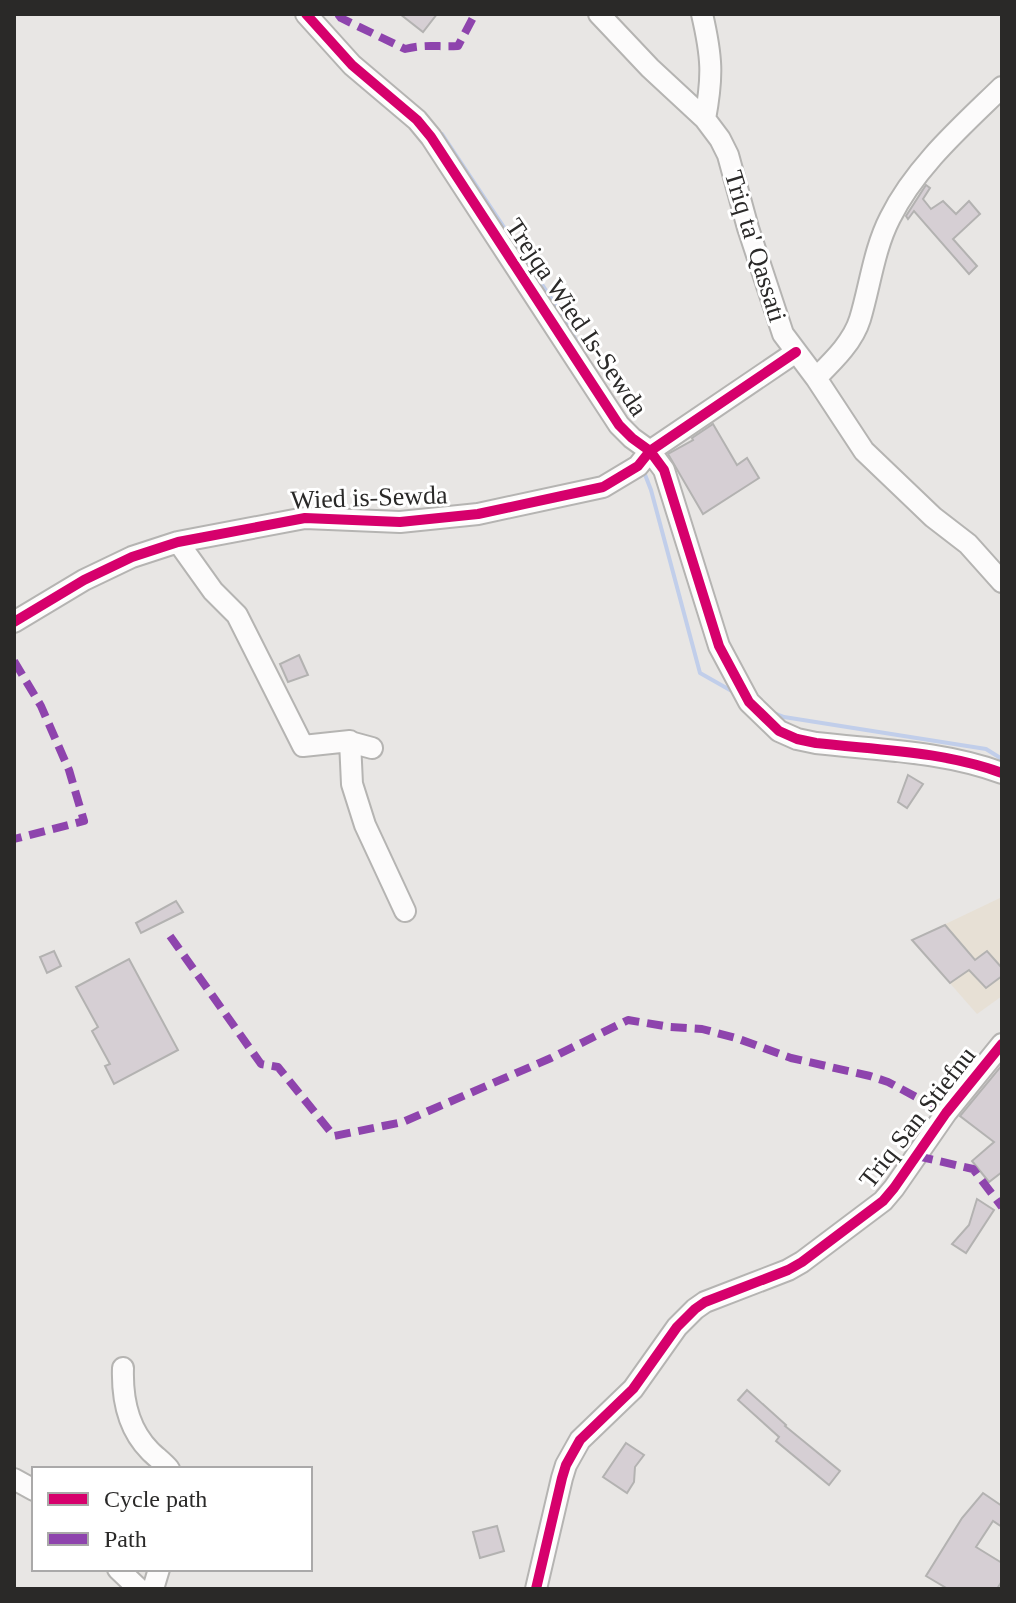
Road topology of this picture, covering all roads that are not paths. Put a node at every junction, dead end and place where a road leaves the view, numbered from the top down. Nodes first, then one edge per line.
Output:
1 (306, 14) edge
2 (599, 14) edge
3 (702, 14) edge
4 (1002, 87) edge
5 (705, 119) junction
6 (796, 352) junction
7 (816, 378) junction
8 (650, 451) junction
9 (178, 542) junction
10 (1002, 582) edge
11 (14, 622) edge
12 (350, 742) junction
13 (372, 748) dead end
14 (1002, 773) edge
15 (405, 911) dead end
16 (1002, 1044) edge
17 (123, 1368) dead end
18 (167, 1467) edge
19 (14, 1479) edge
20 (32, 1489) edge
21 (120, 1571) edge
22 (139, 1589) edge
23 (536, 1589) edge

1 - 8 street, Trejqa Wied Is-Sewda
2 - 5 street
3 - 5 street
4 - 7 street
5 - 6 street, Triq ta' Qassati
6 - 7 street, Triq ta' Qassati
6 - 8 street, Wied is-Sewda
7 - 10 street, Triq ta' Qassati
8 - 9 street, Wied is-Sewda
8 - 14 street, Trejqa Wied Is-Sewda
9 - 11 street, Wied is-Sewda
9 - 12 street
12 - 13 street
12 - 15 street
16 - 23 street, Triq San Stiefnu
17 - 18 street
19 - 20 street
21 - 22 street

